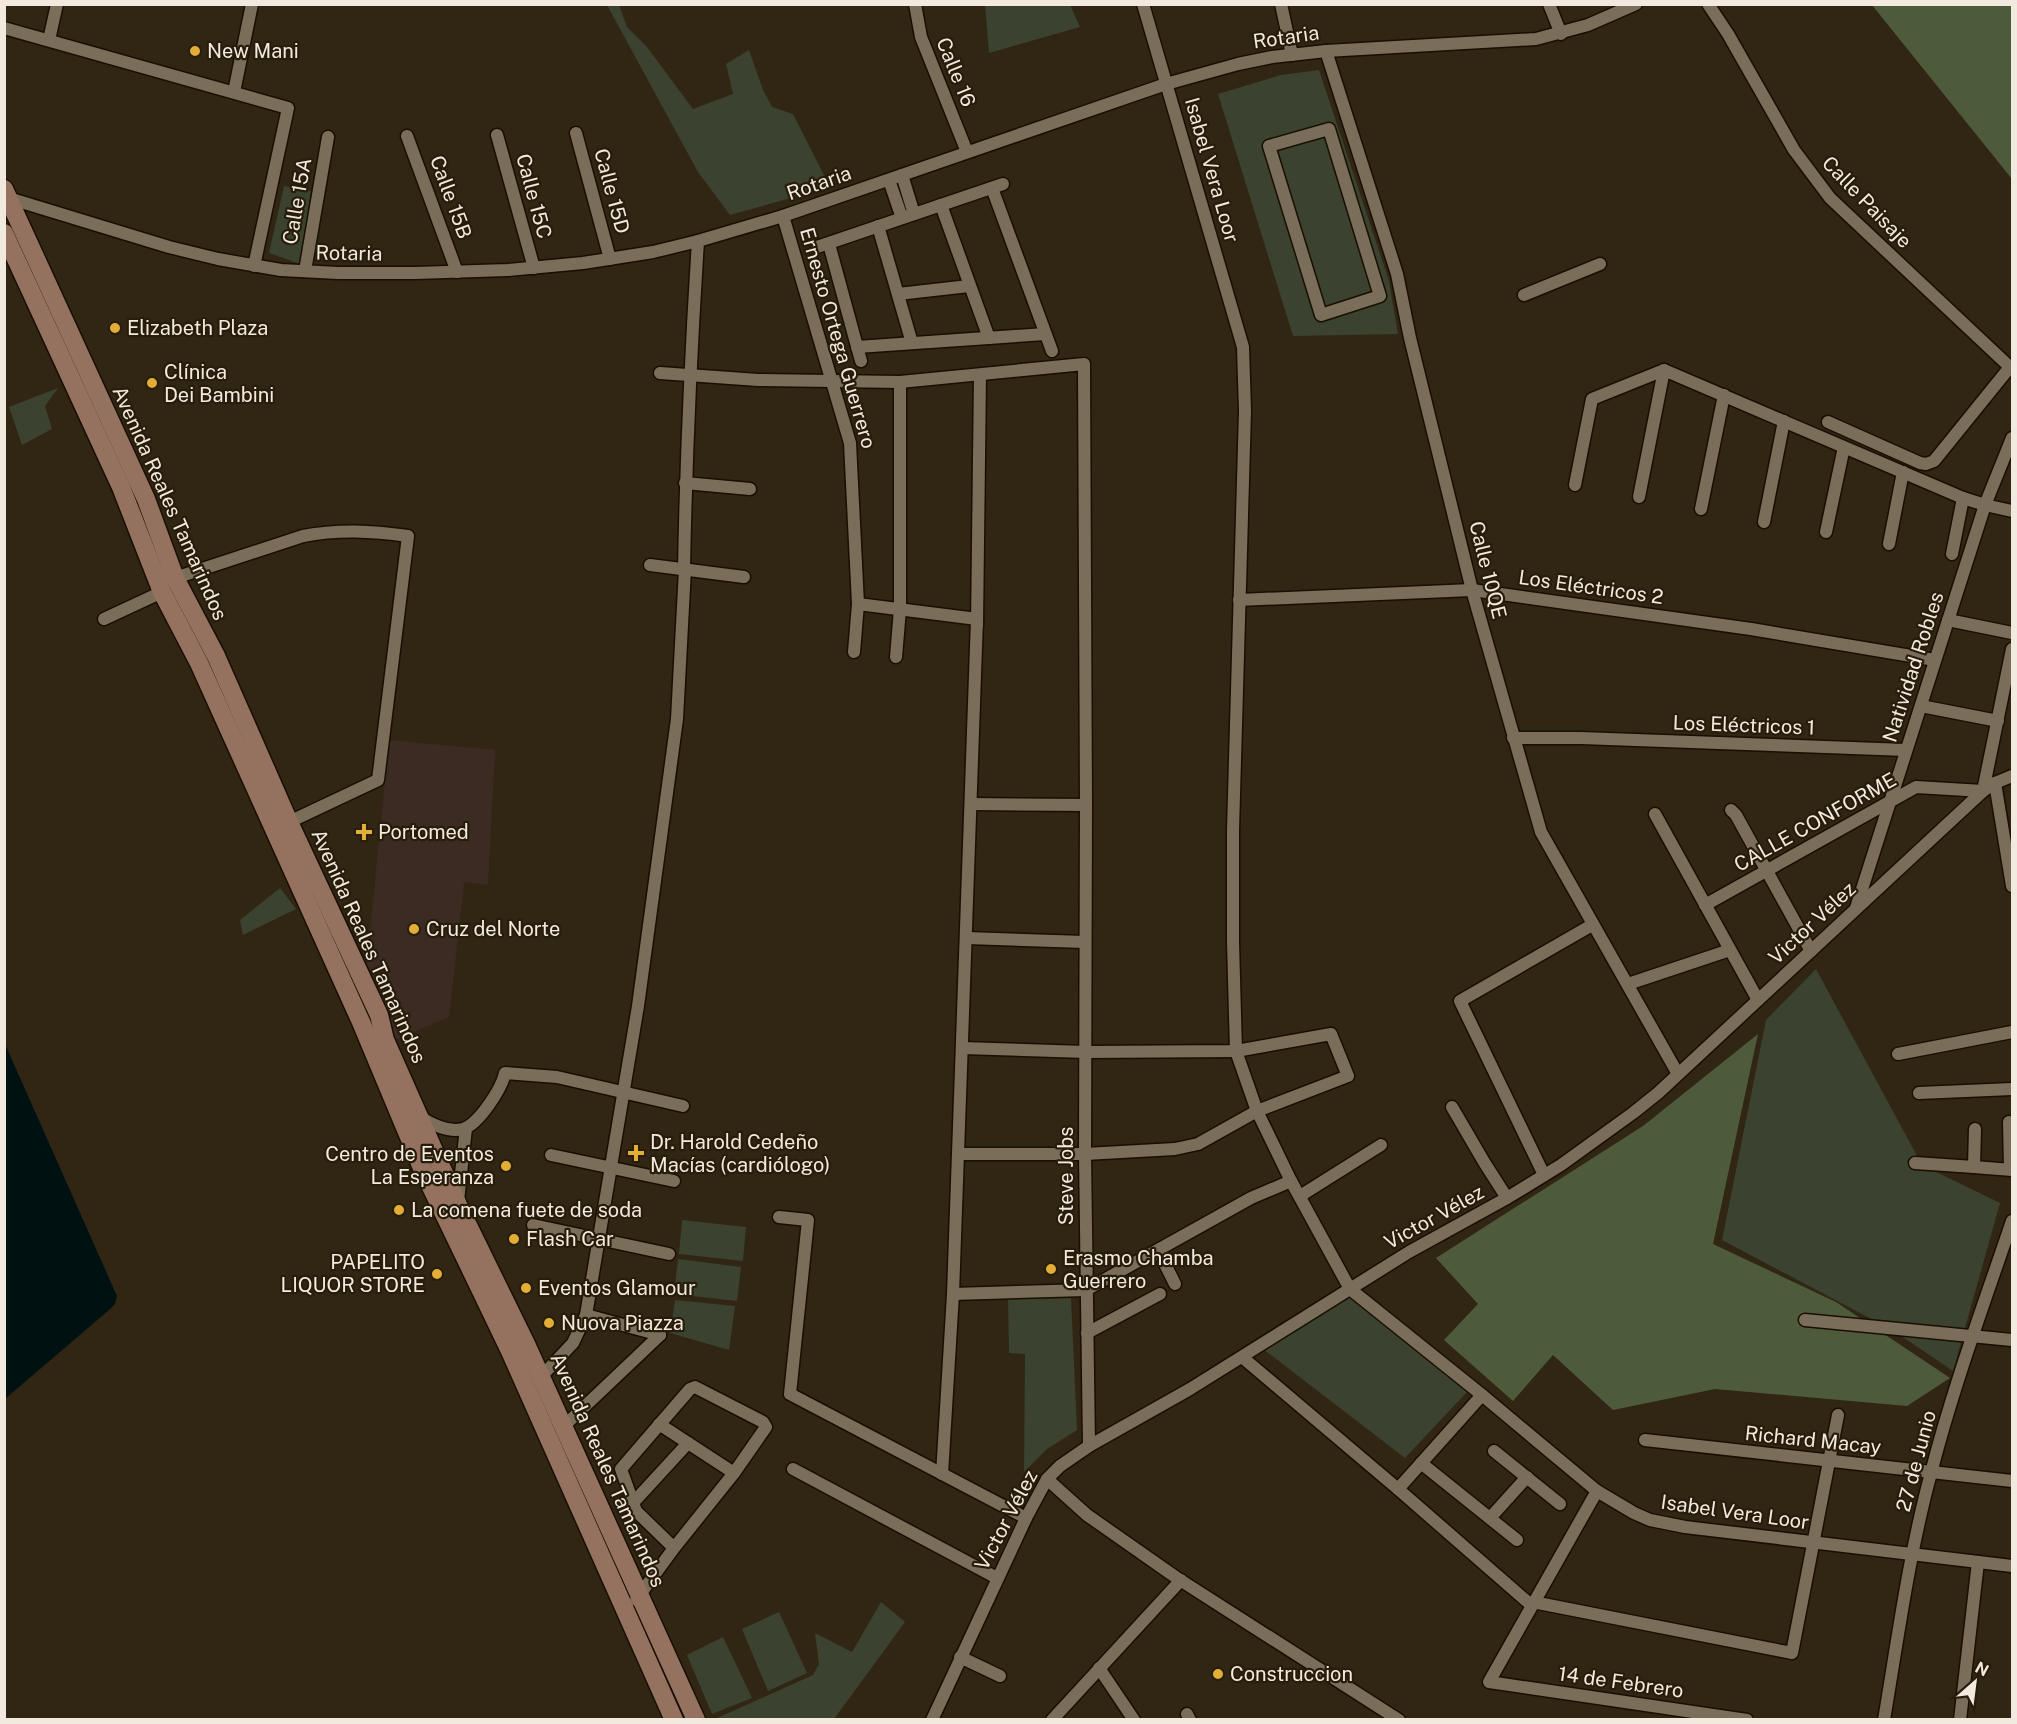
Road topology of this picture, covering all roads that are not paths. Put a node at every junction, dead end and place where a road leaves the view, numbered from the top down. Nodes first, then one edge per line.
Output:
1 (57, 4) edge
2 (252, 4) edge
3 (915, 4) edge
4 (1143, 4) edge
5 (1281, 4) edge
6 (1549, 4) edge
7 (1636, 4) edge
8 (1708, 4) edge
9 (4, 28) edge
10 (1561, 34) junction
11 (49, 40) junction
12 (1326, 51) junction
13 (1292, 55) junction
14 (1166, 84) junction
15 (234, 93) junction
16 (576, 133) dead end
17 (497, 135) dead end
18 (407, 136) dead end
19 (328, 137) dead end
20 (1269, 146) joint
21 (967, 152) junction
22 (902, 176) junction
23 (889, 180) junction
24 (6, 195) edge
25 (941, 205) junction
26 (783, 216) junction
27 (908, 216) junction
28 (878, 226) junction
29 (4, 233) edge
30 (698, 241) junction
31 (610, 260) junction
32 (1600, 264) dead end
33 (254, 266) junction
34 (534, 268) junction
35 (304, 271) junction
36 (457, 272) junction
37 (969, 286) junction
38 (898, 294) junction
39 (1524, 295) dead end
40 (1045, 334) junction
41 (988, 338) junction
42 (912, 343) junction
43 (857, 347) junction
44 (1052, 351) dead end
45 (861, 361) dead end
46 (2011, 368) edge
47 (1664, 370) junction
48 (660, 373) dead end
49 (689, 375) junction
50 (980, 375) junction
51 (832, 381) junction
52 (900, 382) junction
53 (1724, 395) junction
54 (1784, 421) junction
55 (1828, 422) dead end
56 (2013, 438) edge
57 (1844, 447) junction
58 (1903, 472) junction
59 (129, 483) junction
60 (685, 483) junction
61 (1575, 485) dead end
62 (750, 489) dead end
63 (1639, 497) dead end
64 (1963, 498) junction
65 (1984, 506) junction
66 (1701, 509) dead end
67 (2013, 511) edge
68 (1764, 522) dead end
69 (1826, 532) dead end
70 (1889, 544) dead end
71 (1952, 554) dead end
72 (650, 565) dead end
73 (685, 569) junction
74 (744, 577) dead end
75 (175, 578) junction
76 (1472, 590) junction
77 (162, 592) junction
78 (1239, 600) junction
79 (858, 604) junction
80 (900, 609) junction
81 (104, 619) dead end
82 (977, 619) junction
83 (1948, 621) junction
84 (2013, 633) edge
85 (2013, 649) edge
86 (854, 652) dead end
87 (896, 657) dead end
88 (1935, 660) junction
89 (1921, 706) junction
90 (1998, 721) junction
91 (1513, 738) junction
92 (1906, 750) junction
93 (2013, 776) edge
94 (1995, 783) junction
95 (1983, 791) junction
96 (1890, 802) junction
97 (971, 804) junction
98 (1086, 805) junction
99 (1731, 810) dead end
100 (1655, 814) dead end
101 (289, 822) junction
102 (297, 858) junction
103 (1767, 871) junction
104 (2013, 886) edge
105 (1706, 905) junction
106 (1856, 909) junction
107 (1592, 925) junction
108 (967, 938) junction
109 (1085, 942) junction
110 (1730, 950) junction
111 (1811, 951) junction
112 (1628, 984) junction
113 (1758, 1000) junction
114 (2013, 1032) edge
115 (962, 1048) junction
116 (1236, 1051) junction
117 (1086, 1052) junction
118 (1898, 1054) dead end
119 (1678, 1074) junction
120 (2013, 1089) edge
121 (624, 1092) junction
122 (1919, 1093) dead end
123 (683, 1106) dead end
124 (1452, 1107) dead end
125 (1257, 1111) junction
126 (418, 1115) junction
127 (2009, 1122) dead end
128 (466, 1128) junction
129 (1975, 1129) dead end
130 (1381, 1145) dead end
131 (958, 1154) junction
132 (1085, 1154) junction
133 (551, 1155) dead end
134 (1915, 1163) dead end
135 (430, 1164) junction
136 (1974, 1167) junction
137 (610, 1168) junction
138 (2011, 1169) edge
139 (1545, 1175) junction
140 (674, 1181) dead end
141 (1291, 1181) junction
142 (1300, 1196) junction
143 (1507, 1198) junction
144 (458, 1205) junction
145 (779, 1217) dead end
146 (2013, 1221) edge
147 (533, 1225) dead end
148 (598, 1239) junction
149 (1158, 1250) junction
150 (669, 1254) dead end
151 (1175, 1284) dead end
152 (1350, 1289) junction
153 (1086, 1290) junction
154 (952, 1294) junction
155 (1160, 1294) dead end
156 (586, 1315) junction
157 (1805, 1320) dead end
158 (1087, 1333) junction
159 (1972, 1336) junction
160 (2013, 1340) edge
161 (1242, 1357) junction
162 (540, 1378) junction
163 (1482, 1395) junction
164 (1838, 1415) dead end
165 (659, 1424) junction
166 (563, 1426) junction
167 (1645, 1440) dead end
168 (688, 1443) junction
169 (1089, 1446) junction
170 (1494, 1451) dead end
171 (1829, 1461) junction
172 (1421, 1463) junction
173 (793, 1469) dead end
174 (1931, 1472) junction
175 (734, 1473) junction
176 (942, 1474) junction
177 (1527, 1478) junction
178 (1047, 1479) junction
179 (2013, 1481) edge
180 (1398, 1489) junction
181 (1597, 1491) junction
182 (632, 1504) junction
183 (1560, 1504) dead end
184 (1026, 1518) junction
185 (1490, 1518) junction
186 (1516, 1540) dead end
187 (1813, 1543) junction
188 (674, 1548) junction
189 (1911, 1554) junction
190 (1978, 1562) junction
191 (2013, 1566) edge
192 (997, 1578) junction
193 (1181, 1580) junction
194 (638, 1592) junction
195 (1532, 1604) junction
196 (625, 1610) junction
197 (960, 1657) junction
198 (1099, 1668) junction
199 (1000, 1676) dead end
200 (674, 1719) edge
201 (696, 1719) edge
202 (932, 1719) edge
203 (1052, 1719) edge
204 (1134, 1719) edge
205 (1399, 1719) edge
206 (1747, 1719) edge
207 (1884, 1719) edge
208 (1960, 1719) edge

1 - 11 street
2 - 15 street
3 - 21 street, Calle 16
4 - 14 street, Isabel Vera Loor
5 - 13 street
6 - 10 street
7 - 10 street, Rotaria
8 - 46 street, Calle Paisaje
9 - 11 street
10 - 12 street, Rotaria
11 - 15 street
12 - 13 street, Rotaria
12 - 76 street, Calle 10QE
13 - 14 street, Rotaria
14 - 21 street, Rotaria
14 - 78 street, Isabel Vera Loor
15 - 33 street
16 - 31 street, Calle 15D
17 - 34 street, Calle 15C
18 - 36 street, Calle 15B
19 - 35 street, Calle 15A
20 - 20 street
21 - 22 street, Rotaria
22 - 23 street, Rotaria
22 - 27 street
23 - 26 street, Rotaria
23 - 27 street
24 - 33 street, Rotaria
24 - 59 main road, Avenida Reales Tamarindos
25 - 27 street
25 - 37 street
25 - 40 street
26 - 30 street, Rotaria
26 - 51 street, Ernesto Ortega Guerrero
27 - 28 street
28 - 38 street
28 - 43 street
29 - 59 main road, Avenida Reales Tamarindos
30 - 31 street, Rotaria
30 - 49 street
31 - 34 street, Rotaria
32 - 39 street
33 - 35 street, Rotaria
34 - 36 street, Rotaria
35 - 36 street, Rotaria
37 - 38 street
37 - 41 street
38 - 42 street
40 - 41 street
40 - 44 street
41 - 42 street
42 - 43 street
43 - 45 street
46 - 55 street
47 - 53 street
47 - 61 street
47 - 63 street
48 - 49 street
49 - 51 street
49 - 60 street
50 - 52 street
50 - 82 street
50 - 98 street, Steve Jobs
51 - 52 street
51 - 79 street, Ernesto Ortega Guerrero
52 - 80 street
53 - 54 street
53 - 66 street
54 - 57 street
54 - 68 street
56 - 65 street, Natividad Robles
57 - 58 street
57 - 69 street
58 - 64 street
58 - 70 street
59 - 75 main road, Avenida Reales Tamarindos
59 - 77 main road, Avenida Reales Tamarindos
60 - 62 street
60 - 73 street
64 - 65 street
64 - 71 street
65 - 67 street
65 - 83 street, Natividad Robles
72 - 73 street
73 - 74 street
73 - 121 street
75 - 101 main road, Avenida Reales Tamarindos
75 - 101 street
76 - 78 street, Los Eléctricos 2
76 - 88 street, Los Eléctricos 2
76 - 91 street, Calle 10QE
77 - 81 street
77 - 102 main road, Avenida Reales Tamarindos
78 - 116 street, Isabel Vera Loor
79 - 80 street
79 - 86 street, Ernesto Ortega Guerrero
80 - 82 street
80 - 87 street
82 - 97 street
83 - 84 street
83 - 88 street, Natividad Robles
85 - 90 street
88 - 89 street, Natividad Robles
89 - 90 street
89 - 92 street, Natividad Robles
90 - 95 street
91 - 92 street, Los Eléctricos 1
91 - 107 street, Calle 10QE
92 - 96 street, Natividad Robles
93 - 94 street, Victor Vélez
94 - 95 street, Victor Vélez
94 - 104 street
95 - 96 street, CALLE CONFORME
95 - 106 street, Victor Vélez
96 - 103 street, CALLE CONFORME
96 - 106 street, Natividad Robles
97 - 98 street
97 - 108 street
98 - 109 street, Steve Jobs
99 - 103 street
100 - 105 street
101 - 102 main road, Avenida Reales Tamarindos
102 - 126 main road, Avenida Reales Tamarindos
102 - 135 main road, Avenida Reales Tamarindos
103 - 105 street, CALLE CONFORME
103 - 111 street
105 - 110 street
106 - 111 street, Victor Vélez
107 - 112 street, Calle 10QE
107 - 139 street
108 - 109 street
108 - 115 street
109 - 117 street, Steve Jobs
110 - 112 street
110 - 113 street
111 - 113 street, Victor Vélez
112 - 119 street, Calle 10QE
113 - 119 street, Victor Vélez
114 - 118 street
115 - 117 street
115 - 131 street
116 - 117 street
116 - 125 street, Isabel Vera Loor
116 - 125 street
117 - 132 street, Steve Jobs
119 - 139 street, Victor Vélez
120 - 122 street
121 - 123 street
121 - 128 street
121 - 137 street
124 - 143 street
125 - 132 street
125 - 141 street, Isabel Vera Loor
126 - 128 street
126 - 135 main road, Avenida Reales Tamarindos
127 - 138 street
128 - 144 street
129 - 136 street
130 - 142 street
131 - 132 street
131 - 154 street
132 - 153 street, Steve Jobs
133 - 137 street
134 - 136 street
135 - 144 main road, Avenida Reales Tamarindos
135 - 196 main road, Avenida Reales Tamarindos
136 - 138 street
137 - 140 street
137 - 148 street
139 - 143 street, Victor Vélez
141 - 142 street, Isabel Vera Loor
141 - 149 street
142 - 152 street, Isabel Vera Loor
143 - 152 street, Victor Vélez
144 - 162 main road, Avenida Reales Tamarindos
145 - 176 street
146 - 159 street, 27 de Junio
147 - 148 street
148 - 150 street
148 - 156 street
149 - 151 street
149 - 153 street
152 - 161 street, Victor Vélez
152 - 163 street, Isabel Vera Loor
153 - 154 street
153 - 158 street, Steve Jobs
154 - 176 street
155 - 158 street
156 - 162 street
156 - 166 street
157 - 159 street
158 - 169 street, Steve Jobs
159 - 160 street
159 - 174 street, 27 de Junio
161 - 169 street, Victor Vélez
161 - 180 street
162 - 166 main road, Avenida Reales Tamarindos
163 - 172 street
163 - 181 street, Isabel Vera Loor
164 - 171 street
165 - 168 street
165 - 175 street
165 - 182 street
166 - 194 main road, Avenida Reales Tamarindos
167 - 171 street, Richard Macay
168 - 175 street
168 - 182 street
169 - 178 street, Victor Vélez
170 - 177 street
171 - 174 street, Richard Macay
171 - 187 street
172 - 180 street
172 - 185 street
173 - 192 street
174 - 179 street, Richard Macay
174 - 189 street, 27 de Junio
175 - 188 street
176 - 184 street
177 - 183 street
177 - 185 street
178 - 184 street, Victor Vélez
178 - 193 street
180 - 195 street
181 - 187 street, Isabel Vera Loor
181 - 195 street
182 - 188 street
184 - 192 street, Victor Vélez
185 - 186 street
187 - 189 street, Isabel Vera Loor
187 - 195 street
188 - 194 street
189 - 190 street, Isabel Vera Loor
189 - 207 street, 27 de Junio
190 - 191 street, Isabel Vera Loor
190 - 208 street
192 - 197 street, Victor Vélez
193 - 198 street
193 - 205 street
194 - 196 street
194 - 201 main road, Avenida Reales Tamarindos
195 - 206 street, 14 de Febrero
196 - 200 main road, Avenida Reales Tamarindos
197 - 199 street
197 - 202 street, Victor Vélez
198 - 203 street
198 - 204 street

